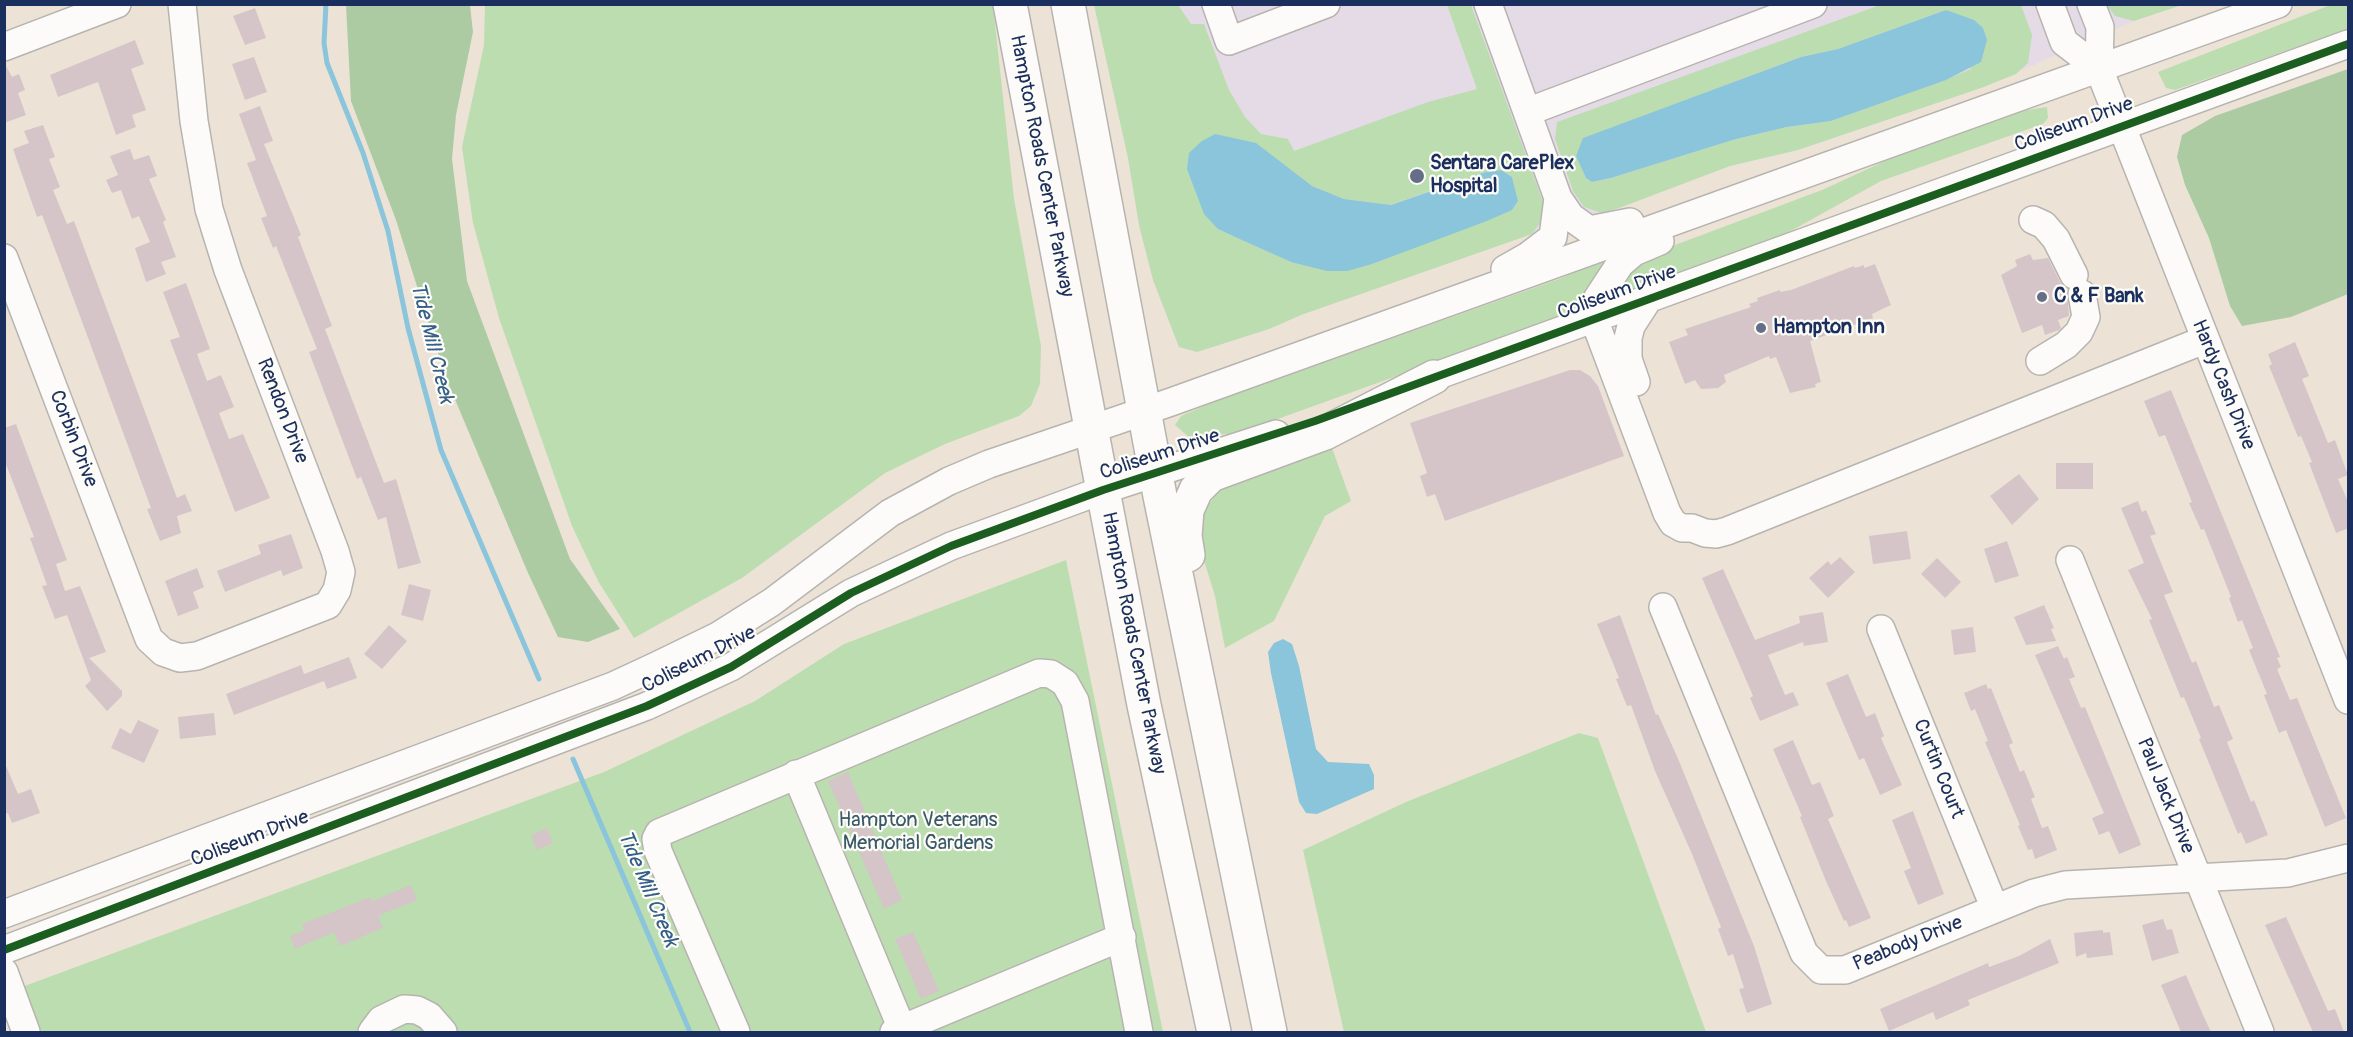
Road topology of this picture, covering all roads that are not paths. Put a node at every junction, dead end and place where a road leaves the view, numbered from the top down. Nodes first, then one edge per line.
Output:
1 (117, 4) edge
2 (182, 4) edge
3 (1010, 4) edge
4 (1068, 4) edge
5 (1216, 4) edge
6 (1326, 4) edge
7 (1488, 4) edge
8 (1813, 4) edge
9 (2050, 4) edge
10 (2091, 4) edge
11 (2278, 4) edge
12 (2349, 44) edge
13 (4, 46) edge
14 (2099, 69) junction
15 (1527, 112) junction
16 (2121, 125) junction
17 (1926, 129) junction
18 (1768, 187) junction
19 (1558, 198) junction
20 (2033, 219) dead end
21 (4, 258) edge
22 (1649, 298) junction
23 (1429, 309) junction
24 (1594, 319) junction
25 (2205, 340) junction
26 (2040, 361) dead end
27 (1434, 377) junction
28 (1144, 411) junction
29 (1091, 429) junction
30 (1156, 472) junction
31 (1103, 490) junction
32 (1692, 528) junction
33 (2070, 560) dead end
34 (1663, 607) dead end
35 (142, 621) joint
36 (1881, 629) dead end
37 (2349, 700) edge
38 (796, 774) junction
39 (1230, 845) junction
40 (2349, 858) edge
41 (2198, 878) junction
42 (1995, 909) junction
43 (4, 914) edge
44 (1122, 937) junction
45 (4, 950) edge
46 (4, 972) edge
47 (898, 1031) edge
48 (26, 1032) edge
49 (372, 1032) edge
50 (442, 1032) edge
51 (736, 1032) edge
52 (1139, 1032) edge
53 (1214, 1032) edge
54 (1270, 1032) edge
55 (2260, 1032) edge

1 - 13 street
2 - 35 street, Rendon Drive
3 - 29 main road, Hampton Roads Center Parkway
4 - 28 main road
5 - 6 street
7 - 15 street
8 - 15 street
9 - 14 street
10 - 14 street
11 - 14 street, Coliseum Drive
12 - 16 street, Coliseum Drive
14 - 16 street, Hardy Cash Drive
14 - 17 street, Coliseum Drive
15 - 19 street
16 - 22 street, Coliseum Drive
16 - 25 street, Hardy Cash Drive
17 - 18 street, Coliseum Drive
17 - 24 street
18 - 19 street
18 - 23 street, Coliseum Drive
19 - 23 street
20 - 26 street
21 - 35 street, Corbin Drive
22 - 24 street, Coliseum Drive
22 - 32 street
23 - 28 street, Coliseum Drive
24 - 27 street, Coliseum Drive
24 - 32 street
25 - 32 street
25 - 37 street, Hardy Cash Drive
27 - 30 street, Coliseum Drive
27 - 39 main road
28 - 29 street, Coliseum Drive
28 - 30 main road
29 - 31 main road, Hampton Roads Center Parkway
29 - 43 street, Coliseum Drive
30 - 31 street, Coliseum Drive
30 - 39 main road
31 - 45 street, Coliseum Drive
31 - 53 main road, Hampton Roads Center Parkway
33 - 41 street, Paul Jack Drive
34 - 42 street, Peabody Drive
36 - 42 street, Curtin Court
38 - 44 street
38 - 47 street
38 - 51 street
39 - 54 main road
40 - 41 street, Peabody Drive
41 - 42 street, Peabody Drive
41 - 55 street, Paul Jack Drive
44 - 47 street
44 - 52 street
46 - 48 street
49 - 50 street

